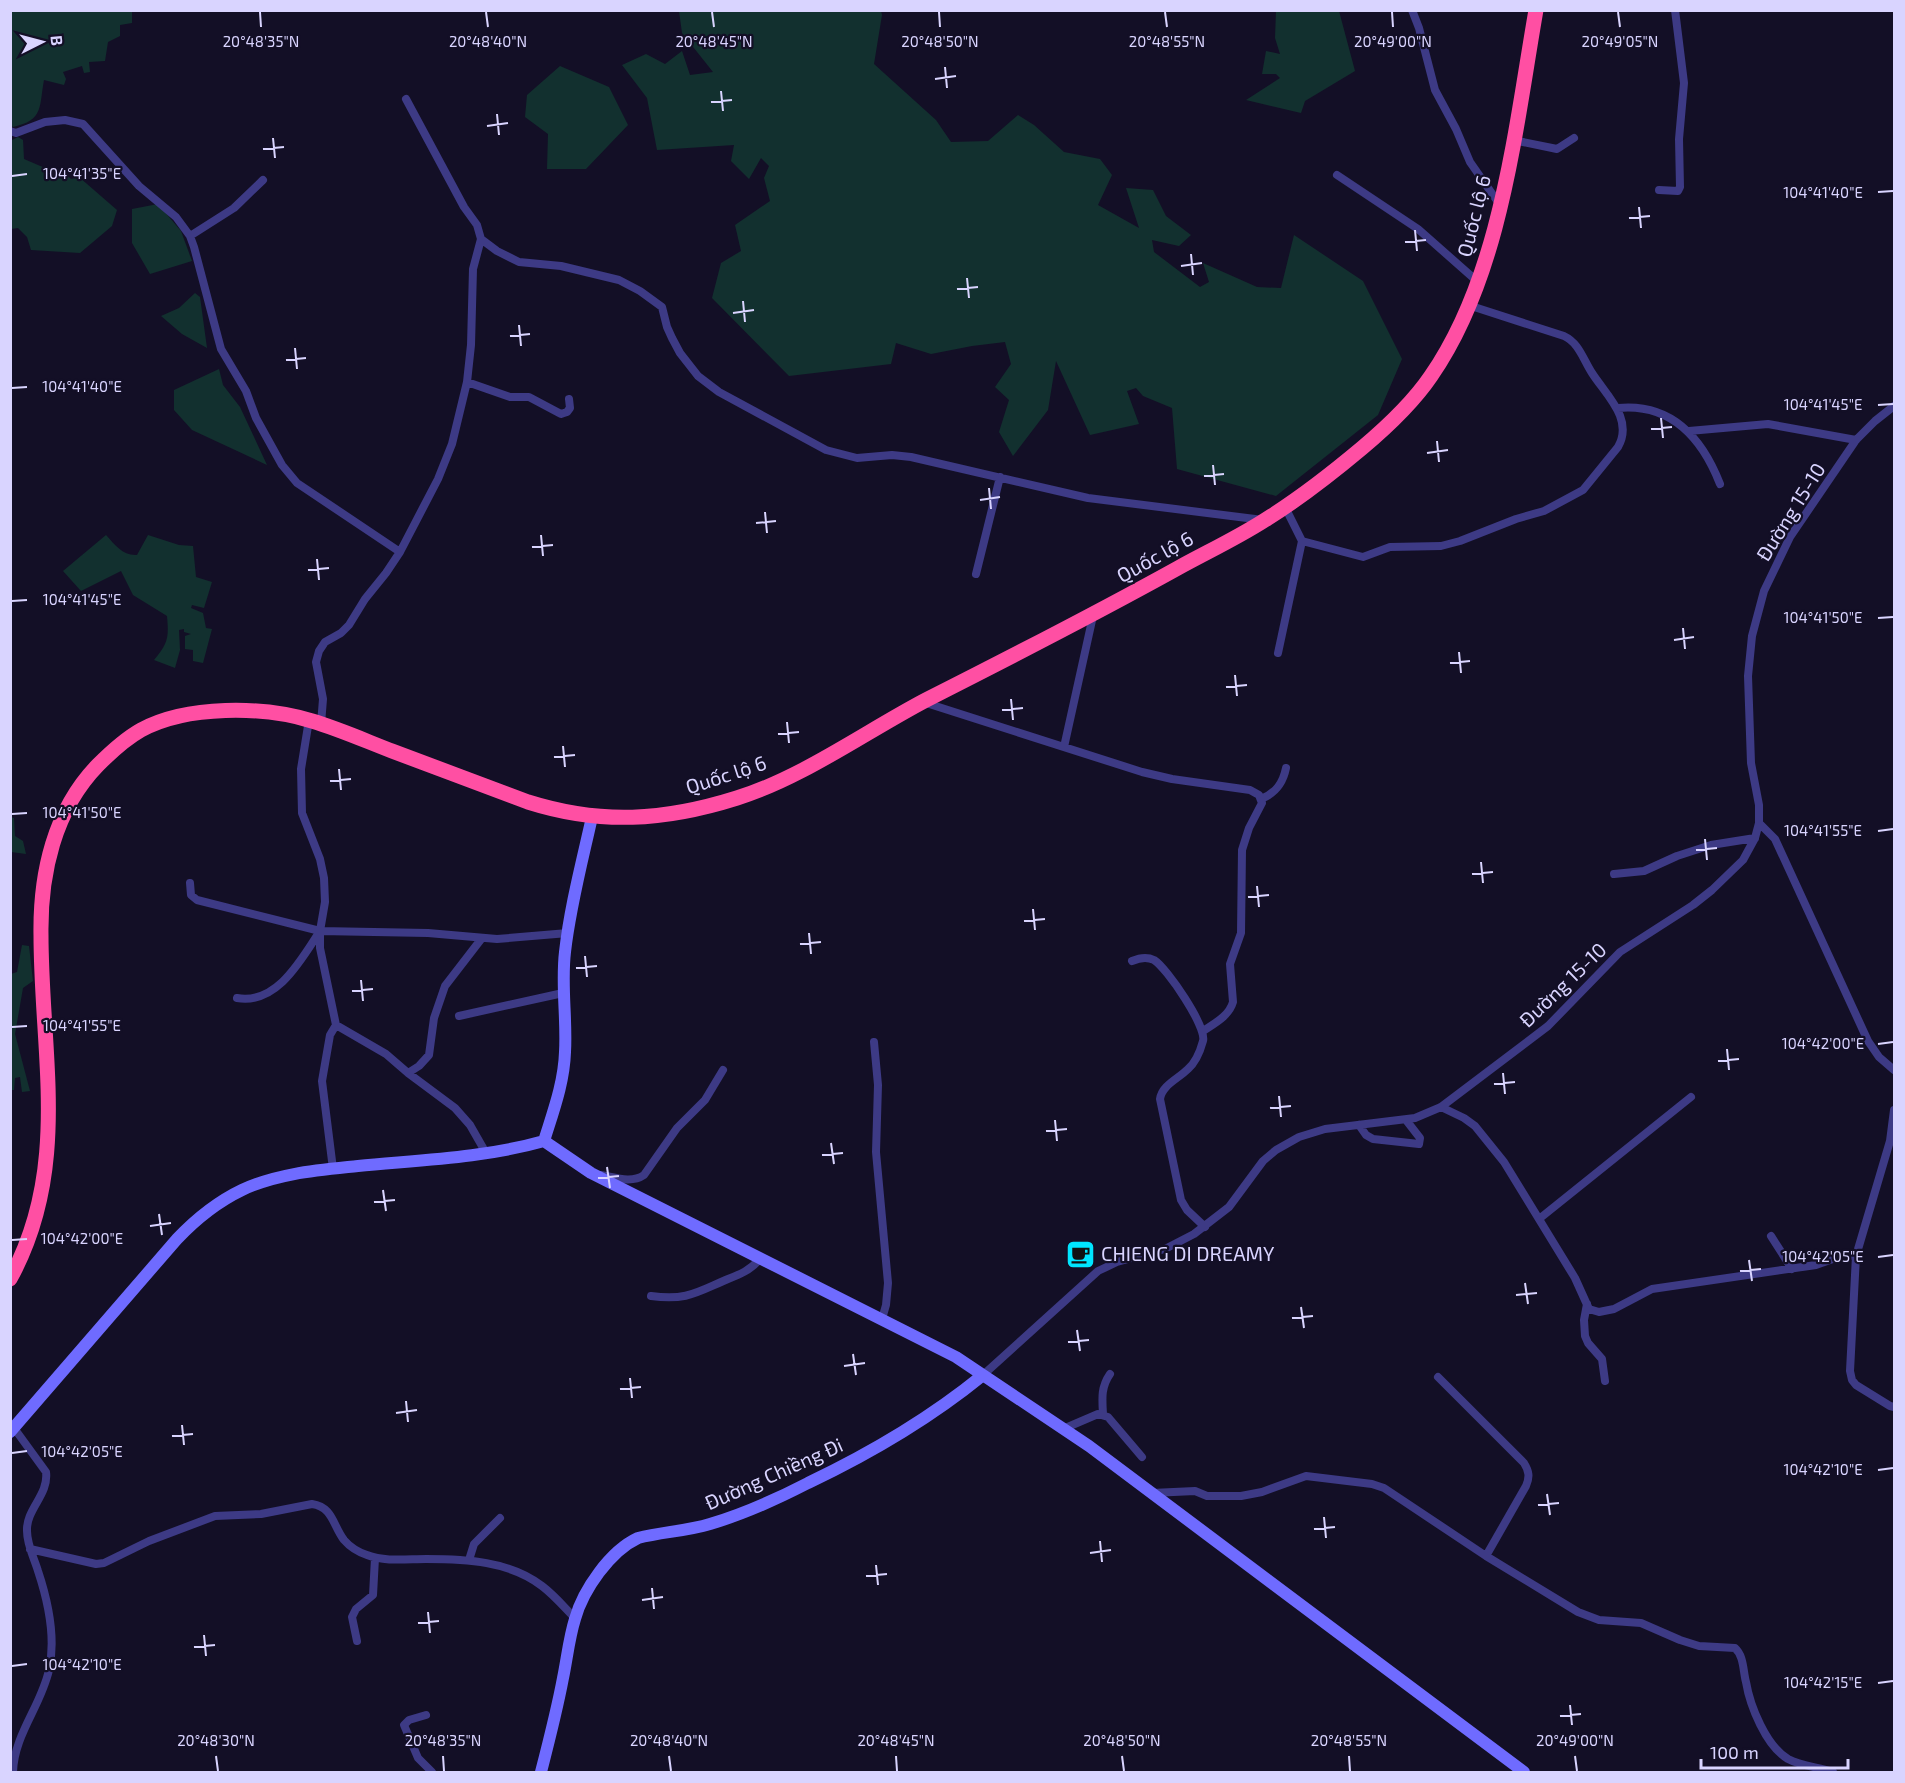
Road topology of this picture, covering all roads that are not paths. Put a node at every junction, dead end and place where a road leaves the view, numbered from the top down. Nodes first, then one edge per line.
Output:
1 (1412, 10) edge
2 (1536, 10) edge
3 (1675, 10) edge
4 (406, 99) dead end
5 (10, 131) edge
6 (1574, 138) dead end
7 (1513, 140) junction
8 (1337, 175) dead end
9 (263, 180) dead end
10 (1659, 190) dead end
11 (1500, 207) junction
12 (190, 236) junction
13 (481, 239) junction
14 (1479, 282) junction
15 (1468, 305) junction
16 (467, 382) junction
17 (569, 399) dead end
18 (1894, 406) edge
19 (1618, 408) junction
20 (1689, 431) junction
21 (1856, 440) junction
22 (1000, 477) junction
23 (1720, 484) dead end
24 (1285, 507) junction
25 (1265, 520) junction
26 (1302, 542) junction
27 (400, 552) junction
28 (976, 574) dead end
29 (1093, 616) junction
30 (1278, 653) dead end
31 (922, 702) junction
32 (315, 722) junction
33 (1064, 747) junction
34 (1286, 768) dead end
35 (1261, 799) junction
36 (592, 817) junction
37 (1759, 823) junction
38 (1755, 838) junction
39 (1614, 874) dead end
40 (190, 883) dead end
41 (320, 931) junction
42 (568, 933) junction
43 (482, 938) junction
44 (1132, 961) dead end
45 (563, 993) junction
46 (237, 998) dead end
47 (459, 1016) dead end
48 (336, 1025) junction
49 (1203, 1031) junction
50 (874, 1042) dead end
51 (723, 1070) dead end
52 (1894, 1070) edge
53 (408, 1073) junction
54 (1691, 1097) dead end
55 (1441, 1107) junction
56 (1894, 1110) edge
57 (1406, 1120) junction
58 (1359, 1125) junction
59 (544, 1141) junction
60 (486, 1153) junction
61 (333, 1169) junction
62 (591, 1173) junction
63 (1539, 1219) junction
64 (1205, 1227) junction
65 (1771, 1236) dead end
66 (1856, 1256) junction
67 (759, 1260) junction
68 (1792, 1269) junction
69 (10, 1279) edge
70 (651, 1296) dead end
71 (1587, 1304) junction
72 (882, 1319) junction
73 (1110, 1374) dead end
74 (983, 1375) junction
75 (1438, 1377) dead end
76 (1605, 1381) dead end
77 (1892, 1407) edge
78 (1103, 1414) junction
79 (1894, 1417) edge
80 (1063, 1429) junction
81 (12, 1430) edge
82 (1142, 1457) dead end
83 (1152, 1493) junction
84 (500, 1518) dead end
85 (30, 1549) junction
86 (1486, 1556) junction
87 (375, 1558) junction
88 (469, 1560) junction
89 (575, 1618) junction
90 (357, 1641) dead end
91 (426, 1715) dead end
92 (13, 1773) edge
93 (432, 1773) edge
94 (541, 1773) edge
95 (1524, 1773) edge
96 (1833, 1773) edge

1 - 11 street
2 - 7 highway, Quốc lộ 6
3 - 10 street
4 - 13 street
5 - 12 street
6 - 7 street
7 - 11 highway, Quốc lộ 6
8 - 14 street
9 - 12 street
11 - 14 highway, Quốc lộ 6
12 - 27 street
13 - 16 street
13 - 22 street
14 - 15 highway, Quốc lộ 6
15 - 19 street
15 - 24 highway, Quốc lộ 6
16 - 17 street
16 - 27 street
18 - 21 street, Đường 15-10
19 - 20 street
19 - 26 street
20 - 21 street
20 - 23 street
21 - 37 street, Đường 15-10
22 - 25 street
22 - 28 street
24 - 25 highway, Quốc lộ 6
24 - 26 street
25 - 29 highway, Quốc lộ 6
26 - 30 street
27 - 32 street
29 - 31 highway, Quốc lộ 6
29 - 33 street
31 - 33 street
31 - 36 highway, Quốc lộ 6
32 - 36 highway, Quốc lộ 6
32 - 41 street
32 - 69 highway, Quốc lộ 6
33 - 35 street
34 - 35 street
35 - 49 street
36 - 42 street
37 - 38 street, Đường 15-10
37 - 52 street
38 - 39 street
38 - 55 street, Đường 15-10
40 - 41 street
41 - 43 street
41 - 46 street
41 - 48 street
42 - 43 street
42 - 45 street
43 - 53 street
44 - 49 street
45 - 47 street
45 - 59 street
48 - 53 street
48 - 61 street
49 - 64 street
50 - 72 street
51 - 62 street
53 - 60 street
54 - 63 street
55 - 57 street, Đường 15-10
55 - 63 street
56 - 66 street
57 - 58 street, Đường 15-10
57 - 58 street
58 - 64 street, Đường 15-10
59 - 60 street
59 - 62 street
60 - 61 street
61 - 81 street
62 - 67 street
63 - 71 street
64 - 74 street, Đường 15-10
65 - 68 street
66 - 68 street
66 - 77 street
67 - 70 street
67 - 72 street
68 - 71 street
71 - 76 street
72 - 74 street
73 - 78 street
74 - 80 street
74 - 89 street, Đường Chiềng Đi
75 - 86 street
77 - 79 street
78 - 80 street
78 - 82 street
80 - 83 street
81 - 85 street
83 - 86 street
83 - 95 street
84 - 88 street
85 - 87 street
85 - 92 street
86 - 96 street
87 - 88 street
87 - 90 street
88 - 89 street
89 - 94 street, Đường Chiềng Đi
91 - 93 street

